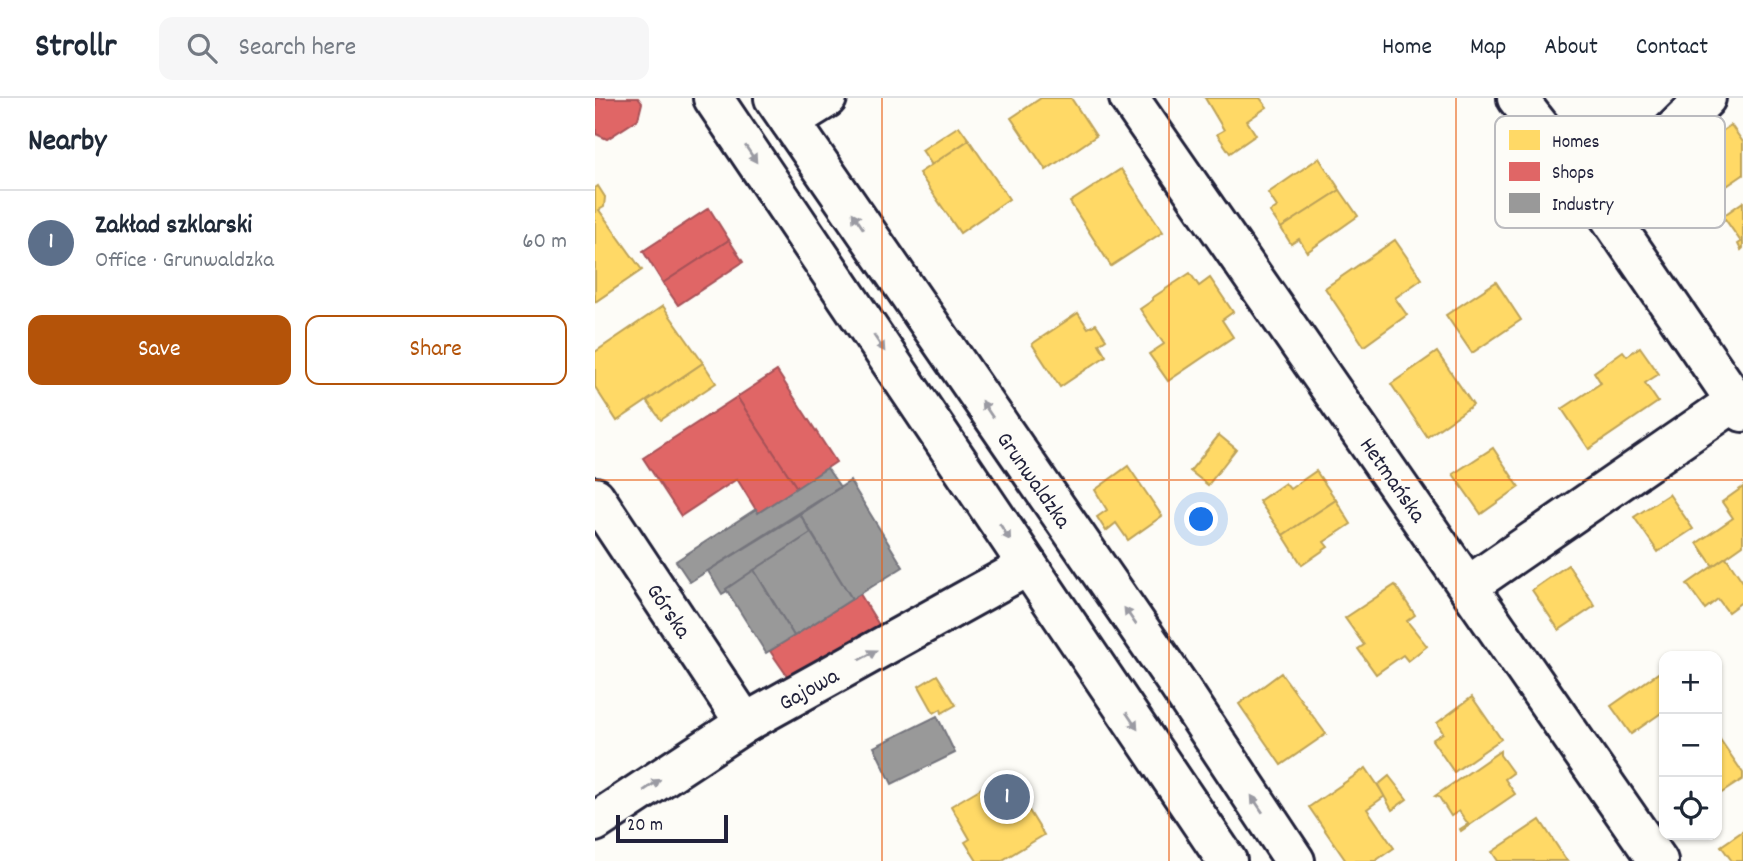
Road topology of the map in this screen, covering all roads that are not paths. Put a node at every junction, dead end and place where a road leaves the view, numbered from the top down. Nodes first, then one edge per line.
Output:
1 (713, 98) edge
2 (827, 98) edge
3 (1129, 98) edge
4 (1517, 98) edge
5 (1706, 98) edge
6 (782, 109) edge
7 (1531, 116) edge
8 (1688, 116) edge
9 (1617, 228) edge
10 (1739, 407) edge
11 (595, 497) edge
12 (1028, 566) junction
13 (1468, 586) junction
14 (745, 723) junction
15 (595, 822) edge
16 (1227, 861) edge
17 (1295, 861) edge
18 (1658, 861) edge

1 -> 12 street
2 - 6 street
3 - 13 street, Hetmańska
4 - 7 street
5 - 8 street
17 -> 6 street, Grunwaldzka
9 - 10 street
10 - 13 street
11 - 14 street, Górska
14 -> 12 street, Gajowa
12 -> 16 street
13 - 18 street, Hetmańska
15 -> 14 street, Gajowa

